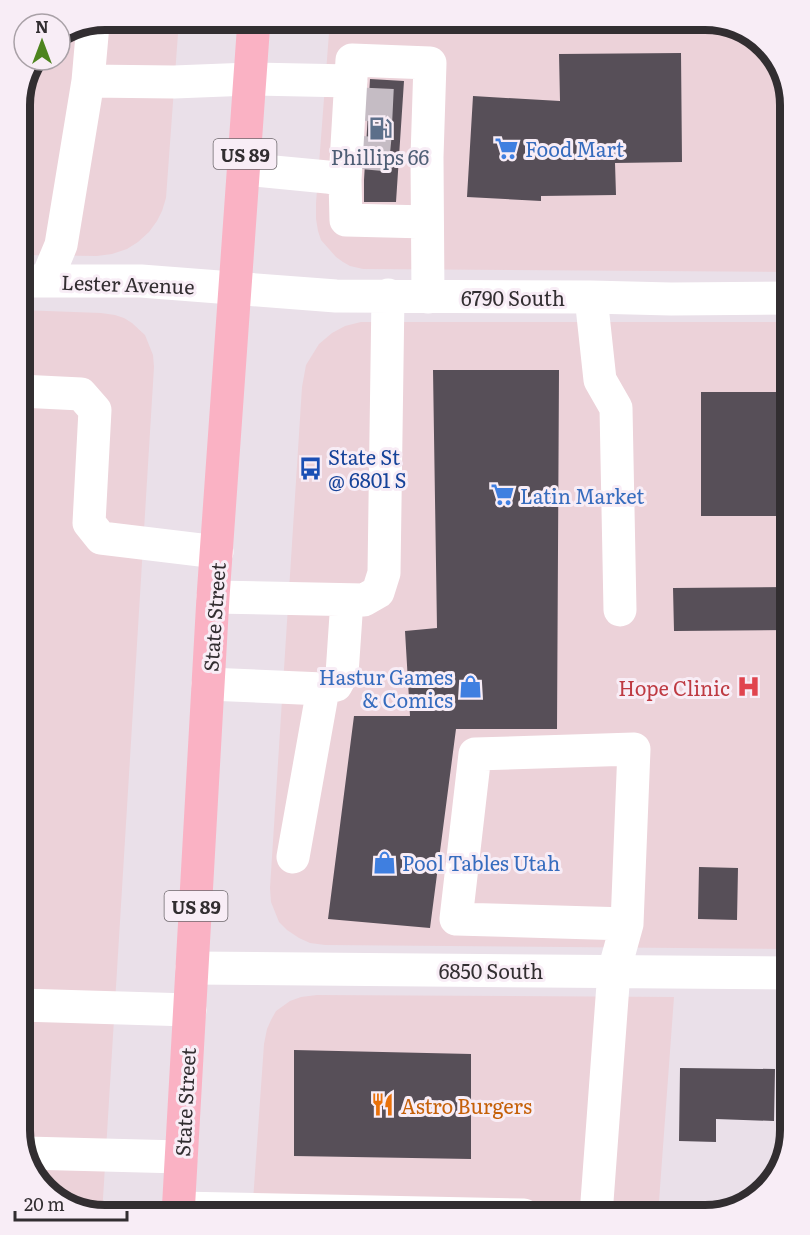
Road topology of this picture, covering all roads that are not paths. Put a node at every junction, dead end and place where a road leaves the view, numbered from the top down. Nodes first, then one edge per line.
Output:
1 (253, 30) edge
2 (92, 31) edge
3 (250, 79) junction
4 (88, 81) junction
5 (353, 96) junction
6 (350, 161) junction
7 (244, 169) junction
8 (427, 222) junction
9 (33, 281) edge
10 (236, 288) junction
11 (388, 295) junction
12 (428, 297) junction
13 (591, 297) junction
14 (780, 298) edge
15 (30, 391) edge
16 (217, 552) junction
17 (213, 597) junction
18 (347, 600) junction
19 (620, 610) dead end
20 (208, 684) junction
21 (323, 689) junction
22 (293, 857) dead end
23 (627, 924) junction
24 (192, 968) junction
25 (614, 971) junction
26 (780, 973) edge
27 (30, 1005) edge
28 (190, 1010) junction
29 (34, 1153) edge
30 (181, 1157) junction
31 (178, 1205) edge
32 (597, 1205) edge

1 - 3 main road, State Street / US 89
2 - 4 street
3 - 4 street
3 - 5 street
3 - 7 main road, State Street / US 89
4 - 9 street
5 - 6 street
5 - 8 street
6 - 7 street
6 - 8 street
7 - 10 main road, State Street / US 89
8 - 12 street
9 - 10 street, Lester Avenue
10 - 11 street, 6790 South
10 - 16 main road, State Street / US 89
11 - 12 street, 6790 South
11 - 18 street
12 - 13 street, 6790 South
13 - 14 street, 6790 South
13 - 19 street
15 - 16 street
16 - 17 main road, State Street / US 89
17 - 18 street
17 - 20 main road, State Street / US 89
18 - 21 street
20 - 21 street
20 - 24 main road, State Street / US 89
21 - 22 street
23 - 23 street
23 - 25 street
24 - 25 street, 6850 South
24 - 28 main road, State Street / US 89
25 - 26 street, 6850 South
25 - 32 street
27 - 28 street
28 - 30 main road, State Street / US 89
29 - 30 street
30 - 31 main road, State Street / US 89

